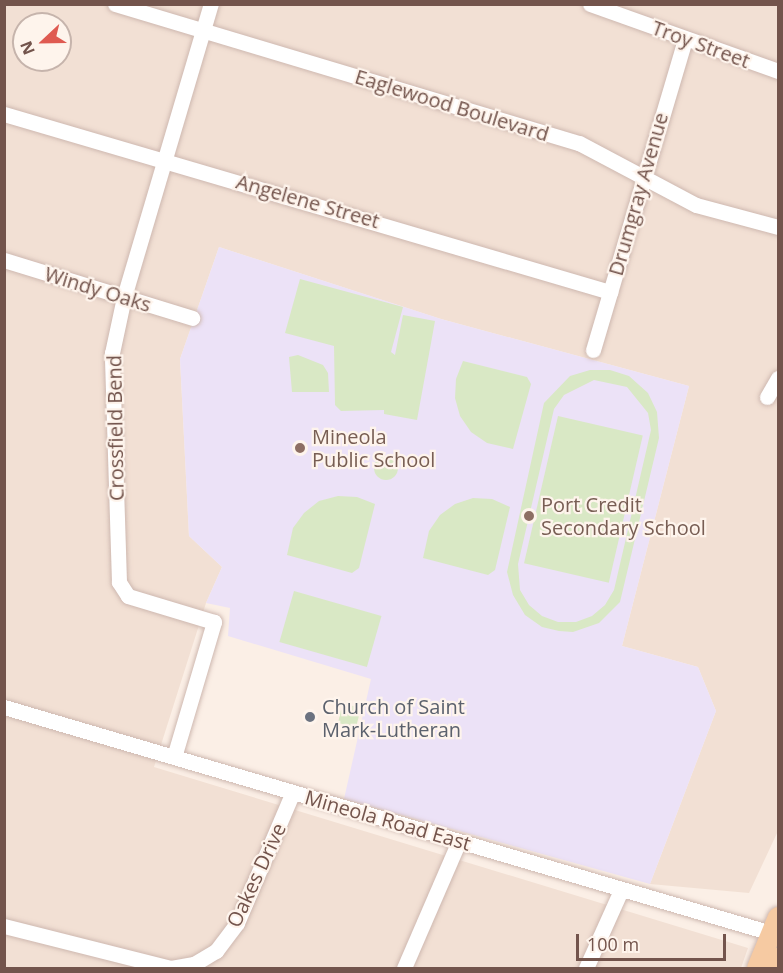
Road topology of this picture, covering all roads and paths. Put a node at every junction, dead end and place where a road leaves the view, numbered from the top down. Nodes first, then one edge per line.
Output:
1 (115, 4) edge
2 (211, 4) edge
3 (590, 4) edge
4 (204, 31) junction
5 (685, 39) junction
6 (778, 70) edge
7 (4, 114) edge
8 (165, 160) junction
9 (645, 176) junction
10 (778, 227) edge
11 (4, 260) edge
12 (610, 292) junction
13 (124, 297) junction
14 (192, 318) dead end
15 (593, 350) dead end
16 (778, 378) edge
17 (767, 397) dead end
18 (4, 707) edge
19 (174, 758) junction
20 (293, 792) junction
21 (459, 841) junction
22 (621, 890) junction
23 (4, 926) edge
24 (776, 928) edge
25 (778, 958) edge
26 (404, 969) edge
27 (586, 969) edge
28 (757, 969) edge
29 (774, 969) edge

1 - 4 street, Eaglewood Boulevard
2 - 4 street, Crossfield Bend
3 - 5 street, Troy Street
4 - 8 street, Crossfield Bend
4 - 9 street, Eaglewood Boulevard
5 - 6 street, Troy Street
5 - 9 street, Drumgray Avenue
7 - 8 street, Angelene Street
8 - 12 street, Angelene Street
8 - 13 street, Crossfield Bend
9 - 10 street, Eaglewood Boulevard
9 - 12 street, Drumgray Avenue
11 - 13 street, Windy Oaks
12 - 15 street, Drumgray Avenue
13 - 14 street, Windy Oaks
13 - 19 street, Crossfield Bend
16 - 17 street
18 - 19 street, Mineola Road East
19 - 20 street, Mineola Road East
20 - 21 street, Mineola Road East
20 - 23 street, Oakes Drive
21 - 22 street, Mineola Road East
21 - 26 street
22 - 24 street, Mineola Road East
22 - 27 street
24 - 28 main road
25 - 29 main road

